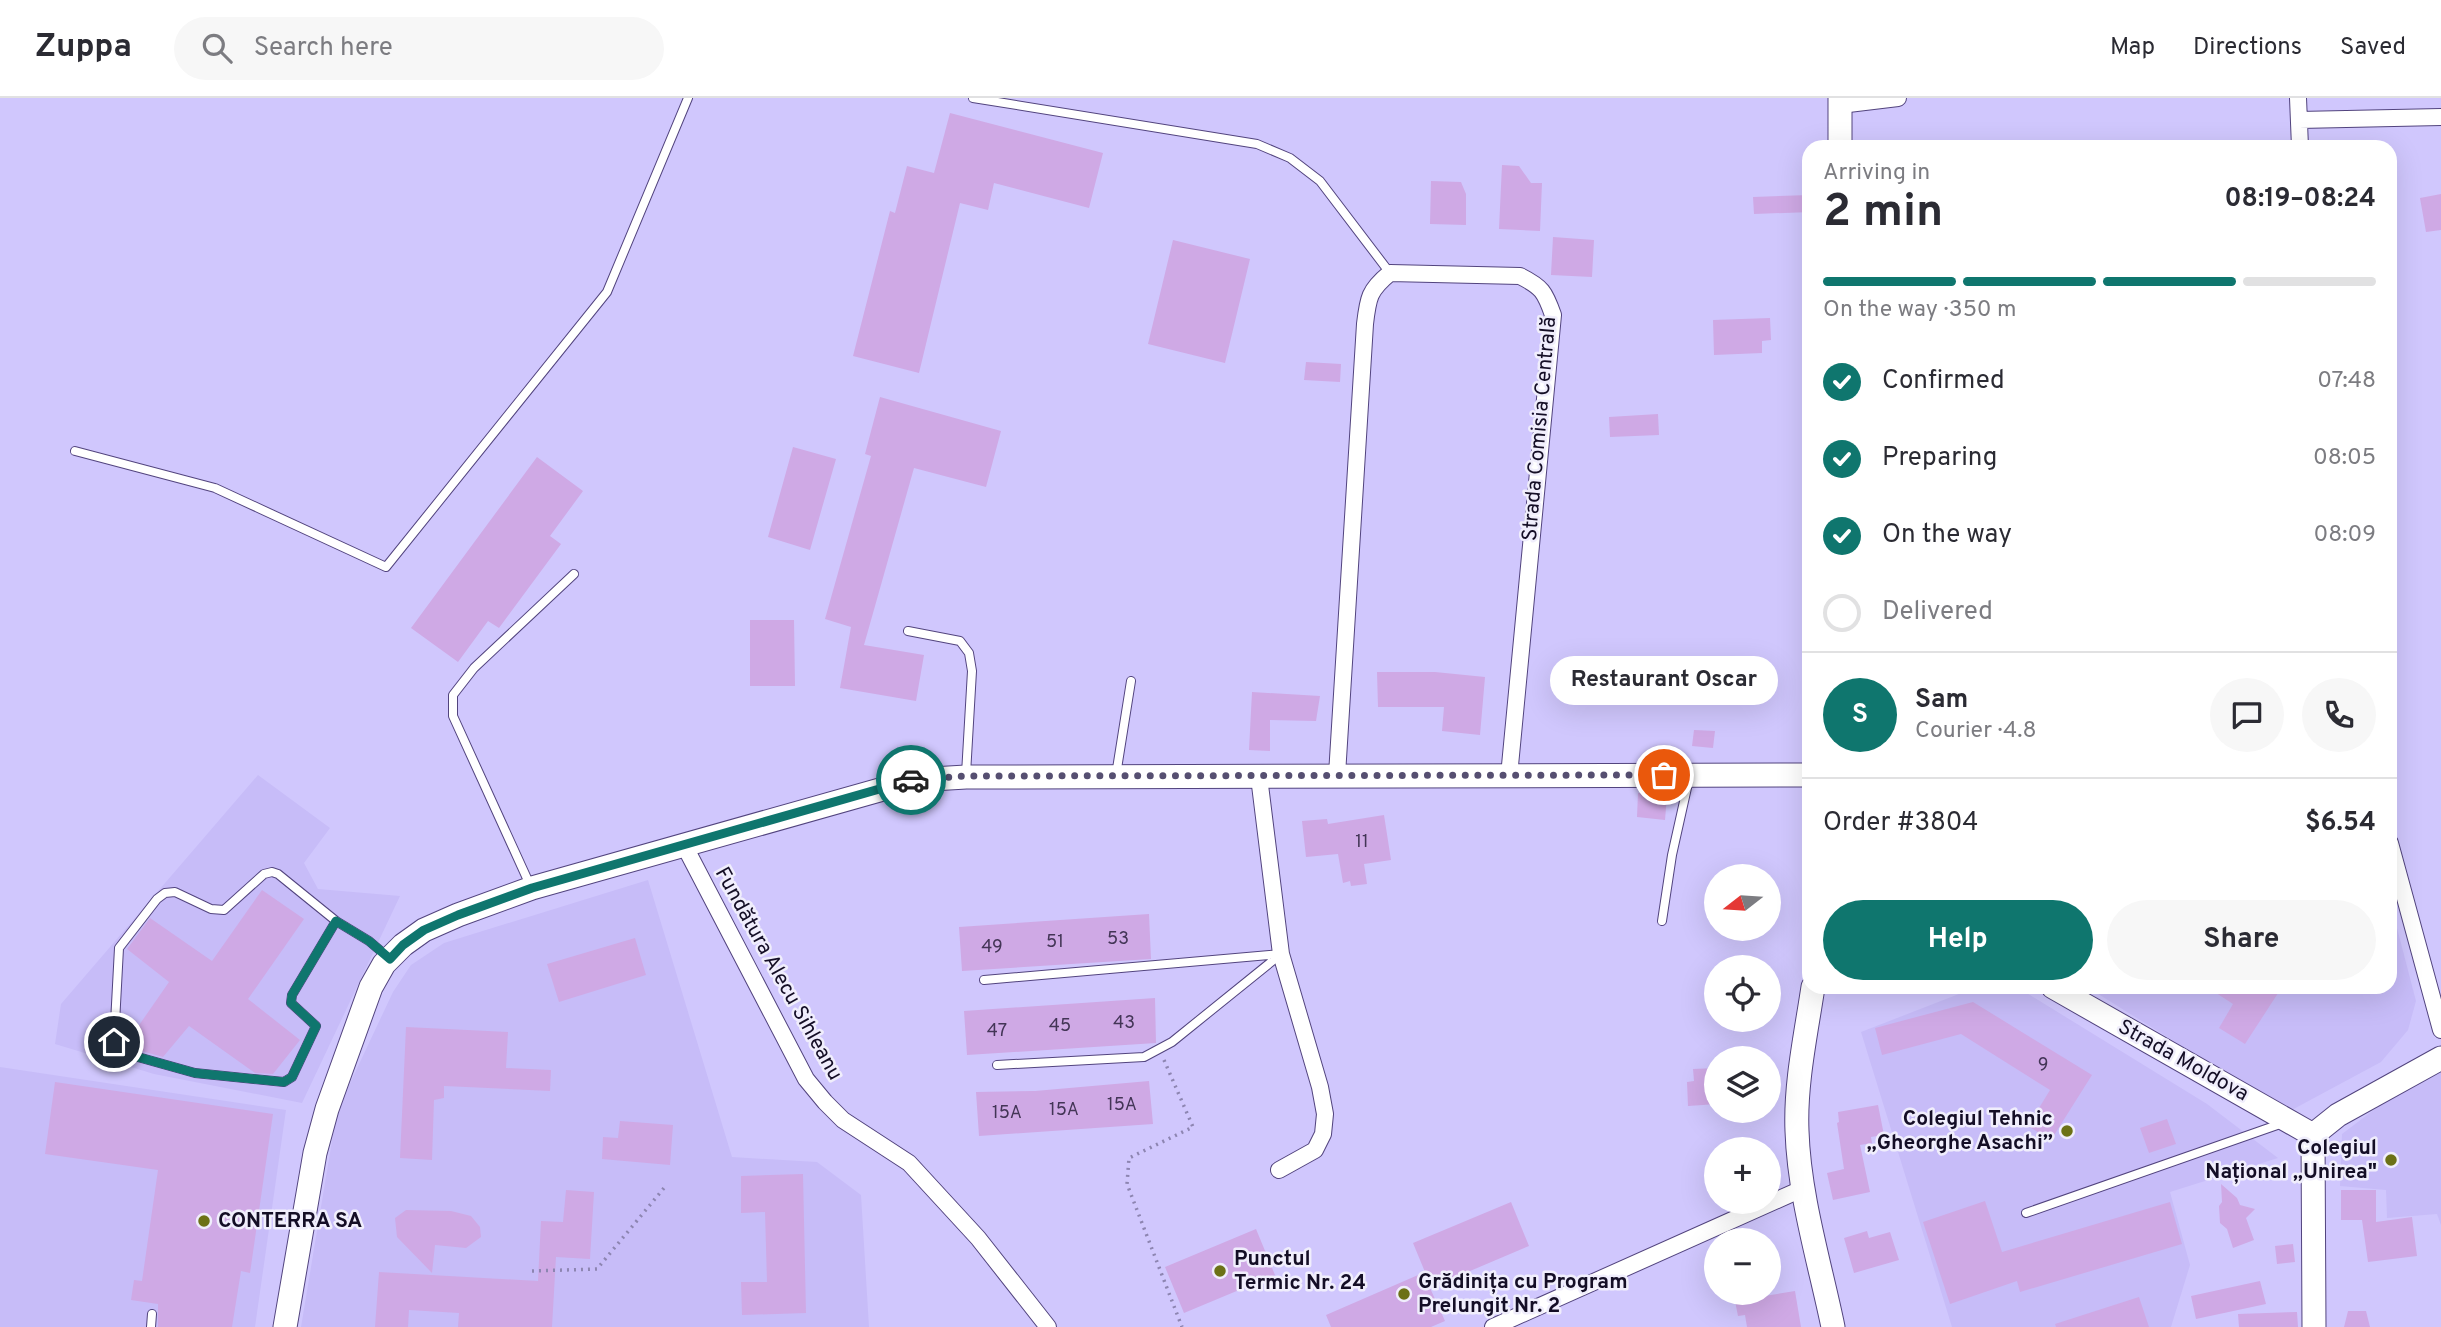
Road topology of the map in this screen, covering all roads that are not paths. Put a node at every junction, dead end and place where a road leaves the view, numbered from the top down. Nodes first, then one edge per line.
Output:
1 (688, 98) edge
2 (973, 98) edge
3 (1898, 98) edge
4 (2298, 98) edge
5 (1840, 102) edge
6 (2441, 117) edge
7 (2298, 120) junction
8 (1840, 140) edge
9 (2299, 140) edge
10 (1390, 273) junction
11 (75, 451) dead end
12 (574, 574) dead end
13 (908, 631) dead end
14 (1131, 681) dead end
15 (1337, 775) junction
16 (1689, 775) junction
17 (1802, 775) edge
18 (966, 776) junction
19 (1509, 776) junction
20 (1259, 777) junction
21 (1115, 778) junction
22 (683, 844) junction
23 (2397, 870) edge
24 (532, 888) junction
25 (336, 921) junction
26 (1662, 921) dead end
27 (1281, 954) junction
28 (390, 959) junction
29 (985, 980) dead end
30 (1812, 994) edge
31 (2065, 994) edge
32 (2441, 1030) edge
33 (2441, 1058) edge
34 (997, 1065) dead end
35 (2289, 1121) junction
36 (2313, 1135) junction
37 (1279, 1170) dead end
38 (1804, 1188) junction
39 (2026, 1213) dead end
40 (152, 1314) dead end
41 (151, 1327) edge
42 (285, 1327) edge
43 (1048, 1327) edge
44 (1493, 1327) edge
45 (1833, 1327) edge
46 (2314, 1327) edge

1 - 11 lane
2 - 10 lane
3 - 5 street
4 - 7 street
5 - 8 street
6 - 7 street
7 - 9 street
10 - 15 street
10 - 19 street, Strada Comisia Centrală
12 - 24 lane
13 - 18 lane
14 - 21 lane
15 - 19 street
15 - 20 street
16 - 17 street
16 - 19 street
16 - 26 lane
18 - 21 street
18 - 22 street
20 - 21 street
20 - 27 street
22 - 24 street
22 - 43 street, Fundătura Alecu Sihleanu
23 - 32 street
24 - 28 street
25 - 25 lane
25 - 28 lane
27 - 29 lane
27 - 34 lane
27 - 37 street
28 - 42 street
30 - 38 street
31 - 35 street, Strada Moldova
33 - 36 street
35 - 36 street, Strada Moldova
35 - 39 lane
36 - 46 street
38 - 44 street
38 - 45 street
40 - 41 lane

